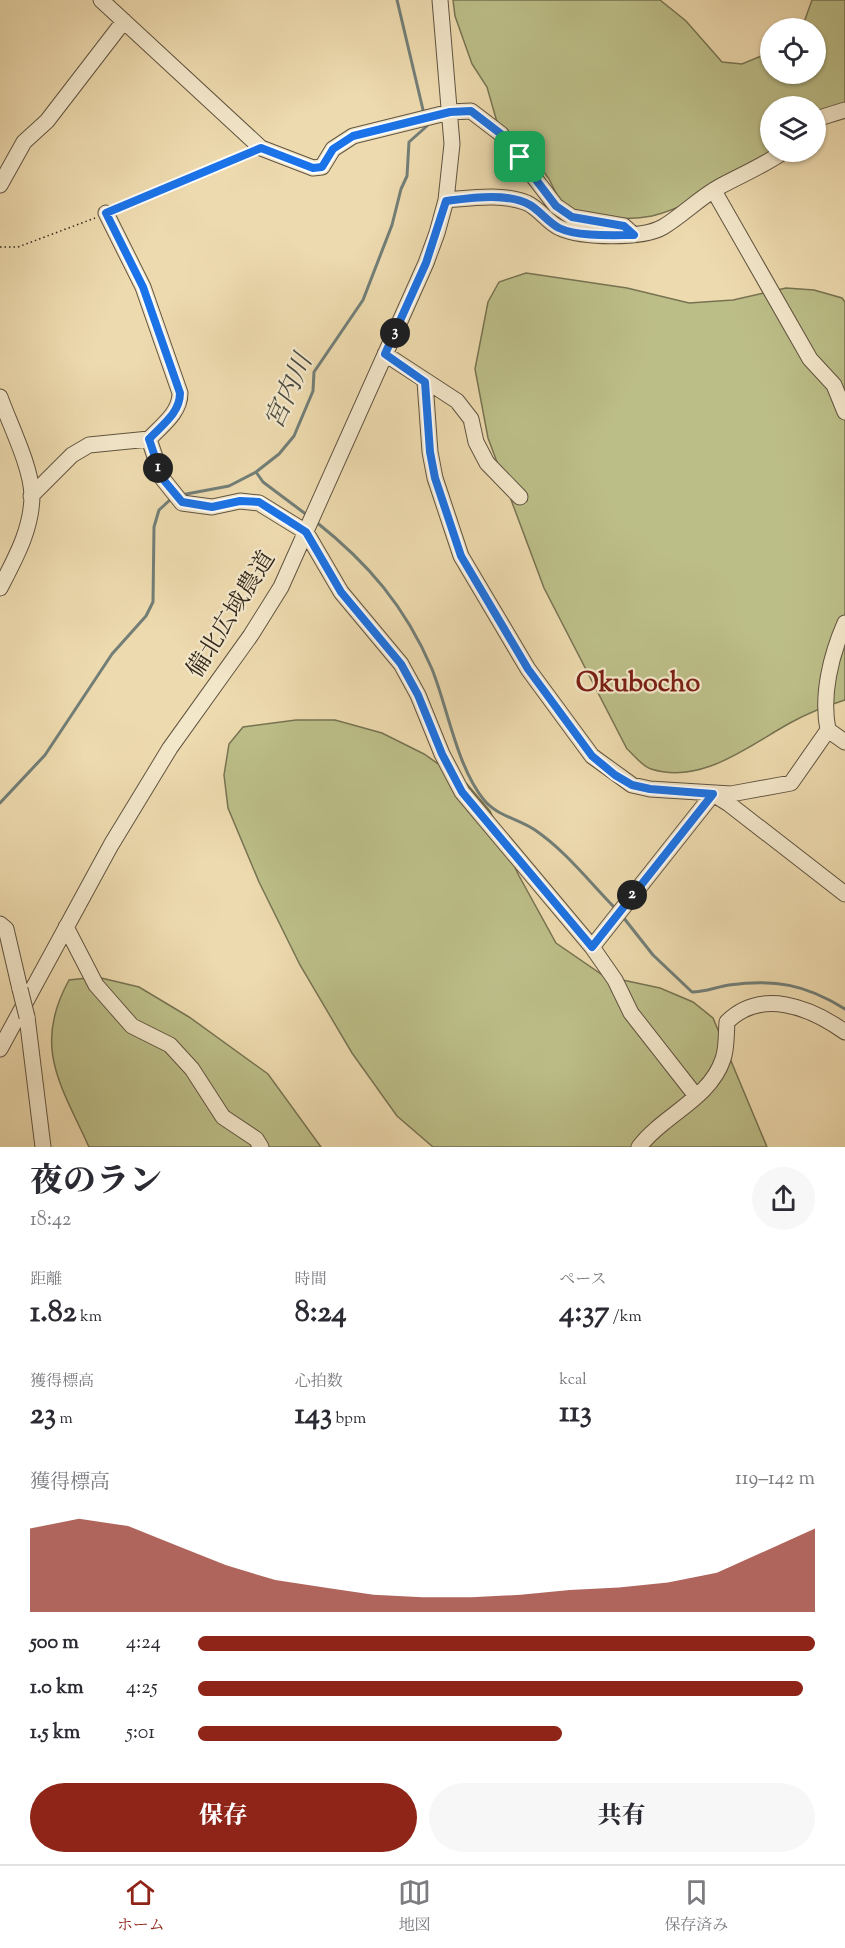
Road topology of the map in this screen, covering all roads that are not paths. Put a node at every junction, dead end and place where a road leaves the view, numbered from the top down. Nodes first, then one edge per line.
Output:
1 (102, 0) edge
2 (440, 0) edge
3 (124, 21) junction
4 (845, 110) edge
5 (450, 112) junction
6 (826, 116) edge
7 (765, 162) edge
8 (0, 185) edge
9 (714, 191) junction
10 (446, 201) junction
11 (106, 213) road end
12 (634, 235) junction
13 (385, 354) junction
14 (425, 382) junction
15 (0, 397) edge
16 (845, 412) edge
17 (149, 439) junction
18 (32, 496) junction
19 (520, 497) dead end
20 (306, 532) junction
21 (0, 588) edge
22 (845, 623) edge
23 (828, 730) junction
24 (845, 742) edge
25 (713, 794) junction
26 (845, 894) edge
27 (0, 924) edge
28 (66, 927) junction
29 (592, 947) junction
30 (845, 1032) edge
31 (0, 1049) edge
32 (696, 1096) junction
33 (43, 1147) edge
34 (261, 1147) edge
35 (639, 1147) edge

1 - 3 street
2 - 5 street, 備北広域農道
3 - 5 street
3 - 8 street
4 - 6 street
5 - 10 street, 備北広域農道
5 - 12 street
7 - 9 street
9 - 12 street
9 - 16 street
10 - 12 street
10 - 13 street, 備北広域農道
11 - 17 street
13 - 14 street
13 - 20 street, 備北広域農道
14 - 19 street
14 - 25 street
15 - 18 street
17 - 18 street
17 - 20 street
18 - 21 street
20 - 28 street, 備北広域農道
20 - 29 street
22 - 23 street
23 - 24 street
23 - 25 street
25 - 26 street
25 - 29 street
27 - 33 street, bridge
28 - 31 street, 備北広域農道
28 - 34 street
29 - 32 street
30 - 32 street
32 - 35 street

